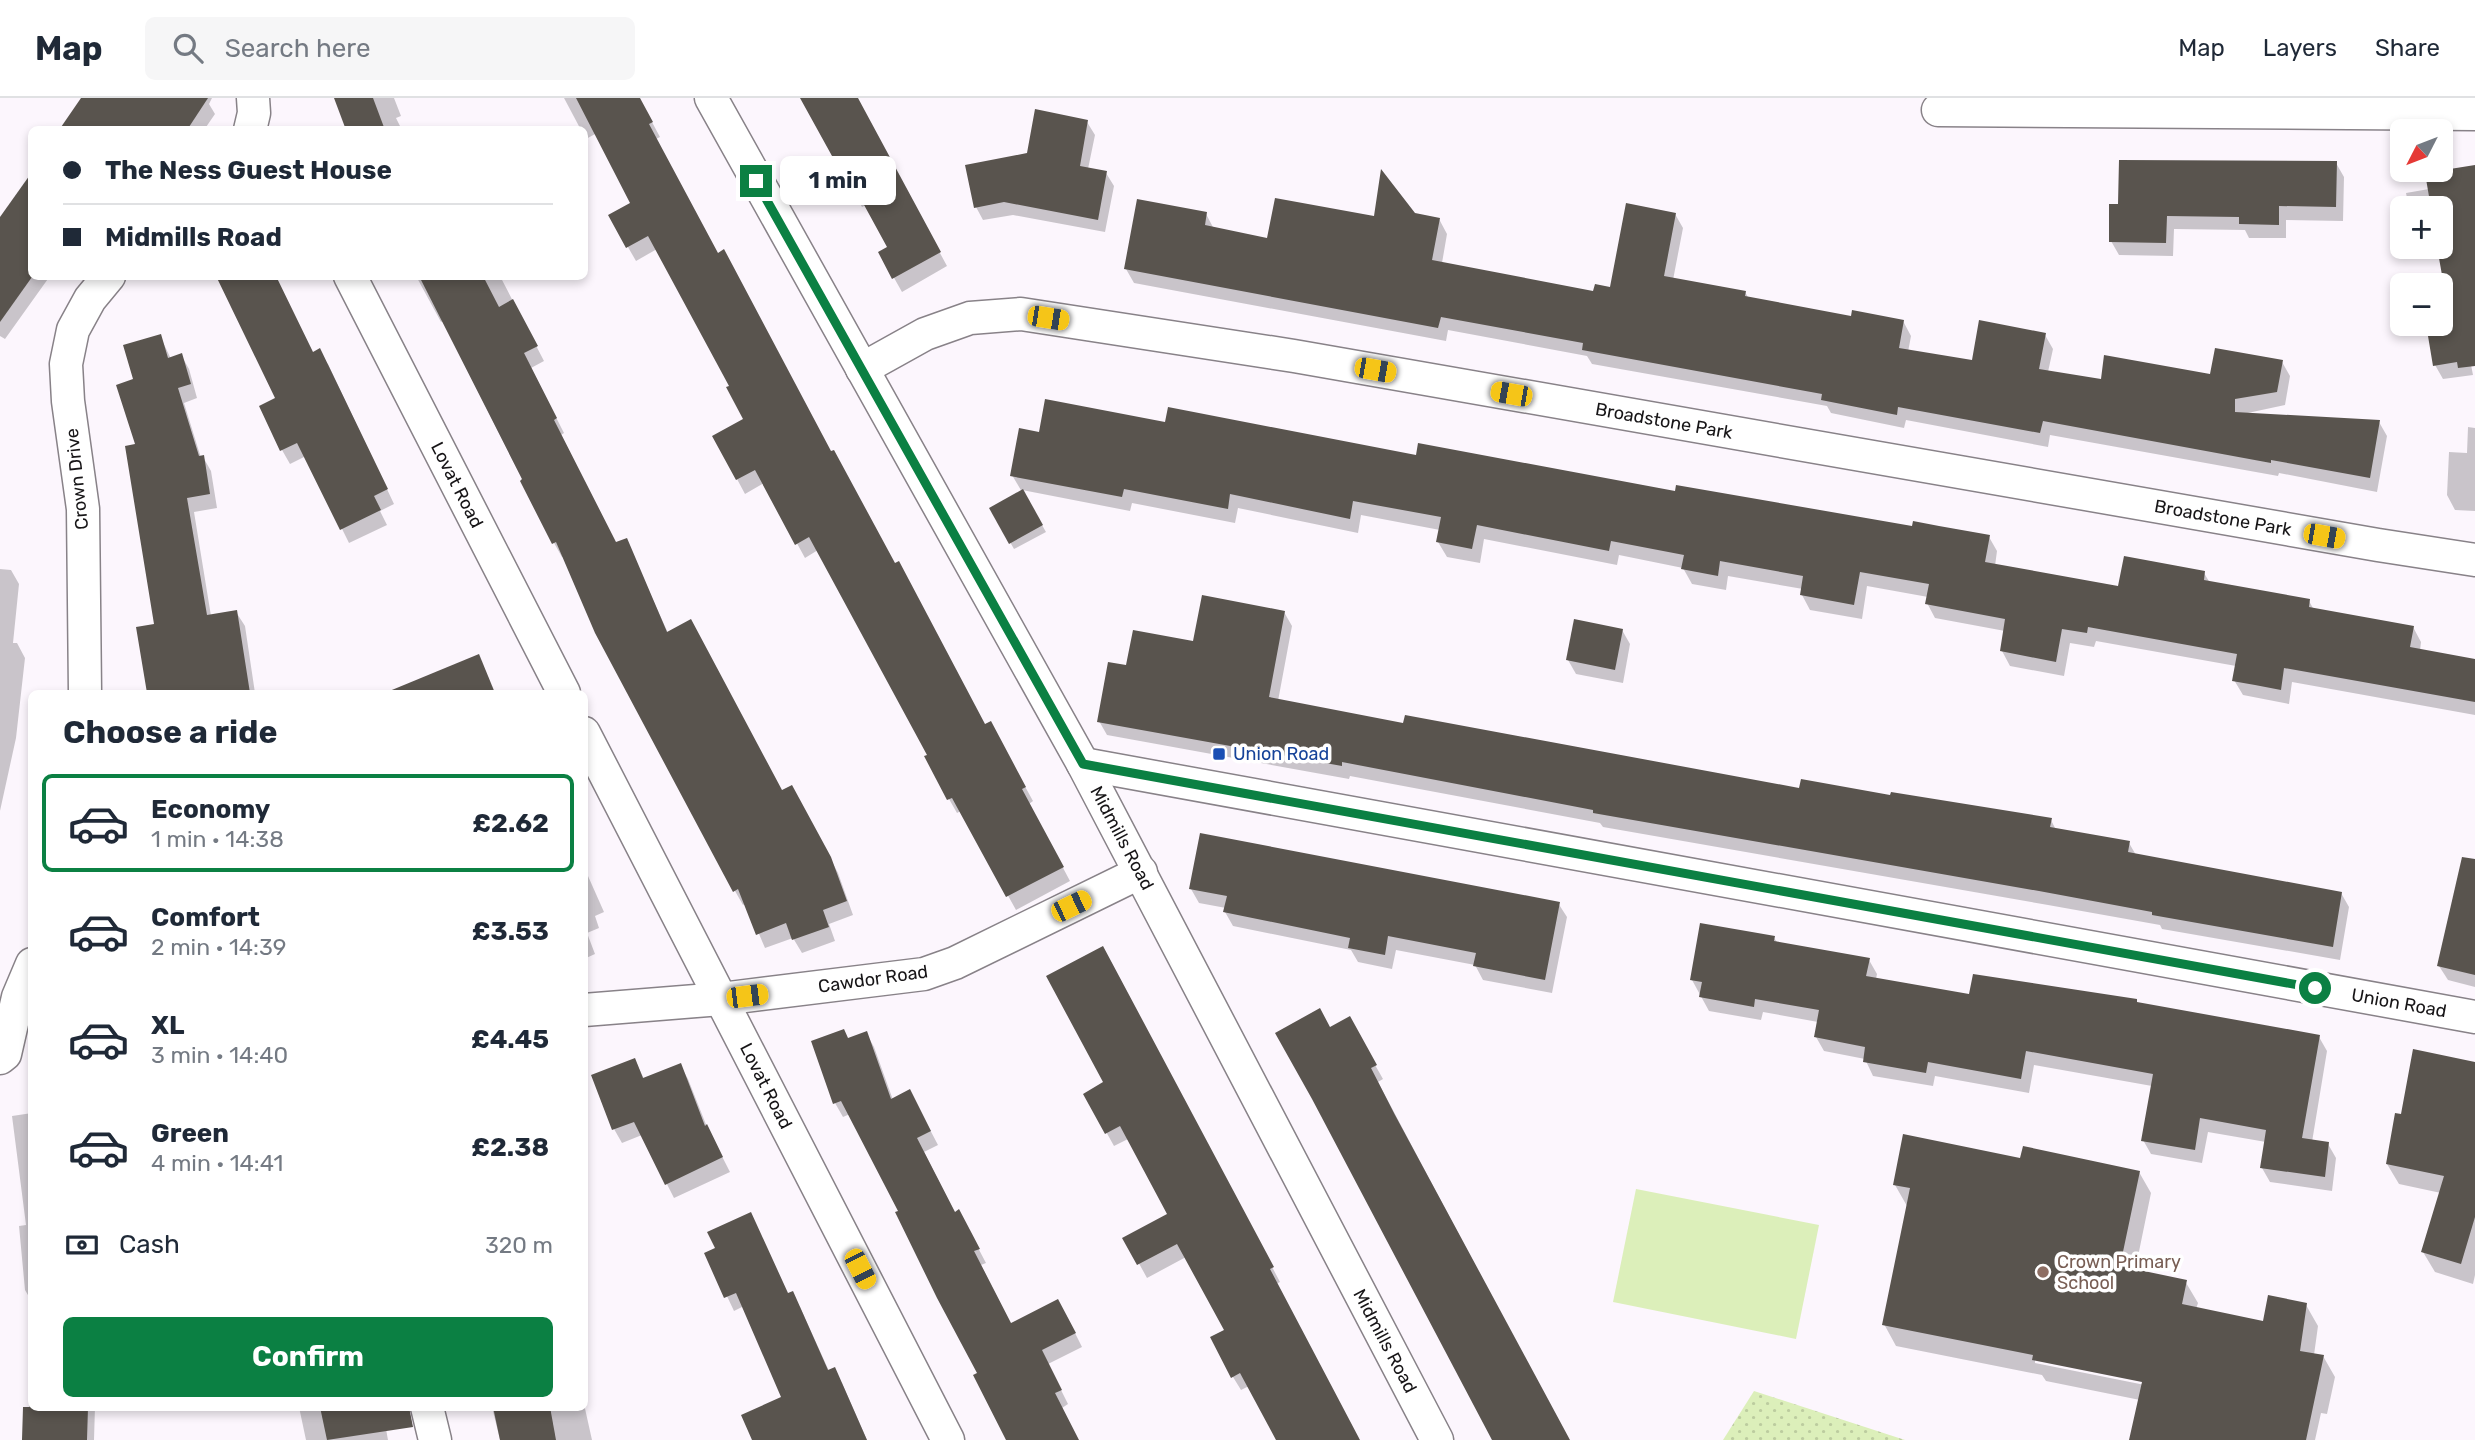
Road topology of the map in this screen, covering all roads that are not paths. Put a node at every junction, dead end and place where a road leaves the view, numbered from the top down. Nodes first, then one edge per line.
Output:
1 (711, 98) edge
2 (1938, 110) dead end
3 (2475, 114) edge
4 (106, 280) edge
5 (353, 280) edge
6 (862, 369) junction
7 (2475, 560) edge
8 (85, 690) edge
9 (562, 690) edge
10 (588, 741) edge
11 (1083, 764) junction
12 (1140, 872) junction
13 (28, 973) edge
14 (721, 999) junction
15 (588, 1010) edge
16 (2475, 1017) edge
17 (12, 1055) edge
18 (428, 1411) edge
19 (435, 1440) edge
20 (948, 1440) edge
21 (1437, 1440) edge

1 - 6 street, Midmills Road
2 - 3 street
4 - 8 street, Crown Drive
5 - 9 street, Lovat Road
6 - 7 street, Broadstone Park
6 - 11 street, Midmills Road
10 - 14 street, Lovat Road
11 - 12 street, Midmills Road
11 - 16 street, Union Road
12 - 14 street, Cawdor Road
12 - 21 street, Midmills Road
13 - 17 street
14 - 15 street, Cawdor Road
14 - 20 street, Lovat Road
18 - 19 street

